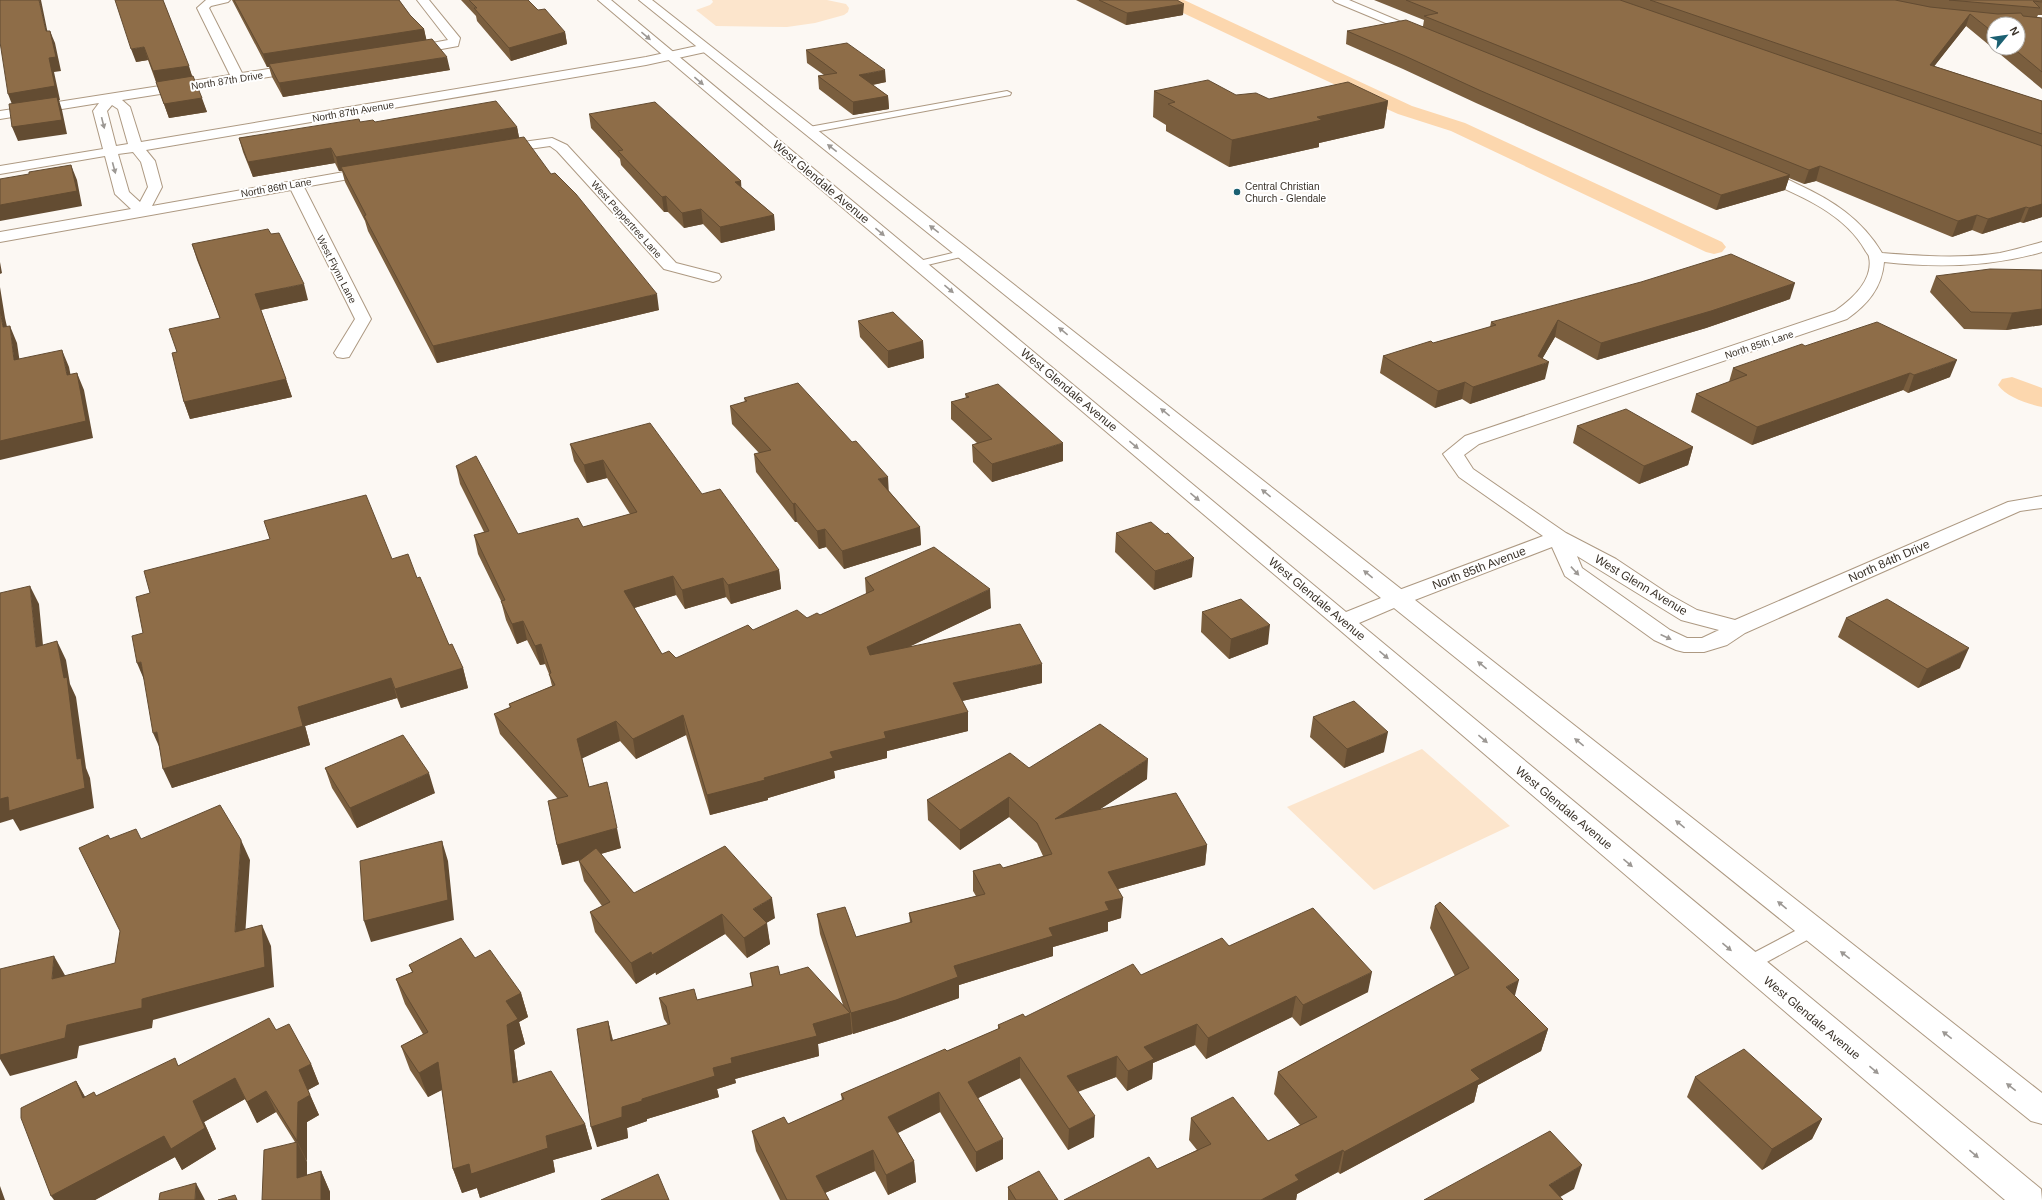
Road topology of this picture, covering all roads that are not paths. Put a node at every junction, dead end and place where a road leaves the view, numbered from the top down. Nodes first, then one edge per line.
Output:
1 (224, 0) edge
2 (423, 0) edge
3 (604, 0) edge
4 (645, 0) edge
5 (1338, 0) edge
6 (1435, 40) edge
7 (706, 48) junction
8 (394, 53) edge
9 (669, 56) junction
10 (316, 66) edge
11 (238, 78) junction
12 (1007, 93) dead end
13 (110, 98) junction
14 (0, 115) edge
15 (809, 130) junction
16 (136, 147) junction
17 (487, 151) edge
18 (110, 152) junction
19 (1745, 167) edge
20 (387, 168) edge
21 (0, 170) edge
22 (136, 182) junction
23 (295, 184) junction
24 (142, 211) junction
25 (0, 237) edge
26 (2042, 247) edge
27 (965, 253) junction
28 (1876, 257) junction
29 (919, 264) junction
30 (713, 277) dead end
31 (343, 353) dead end
32 (1453, 454) joint
33 (2042, 502) edge
34 (1559, 537) junction
35 (1399, 598) junction
36 (1662, 600) junction
37 (1633, 615) junction
38 (1343, 621) junction
39 (1737, 628) junction
40 (1812, 929) junction
41 (1748, 964) junction
42 (2042, 1111) edge
43 (2029, 1200) edge

1 - 11 street
2 - 8 street
3 -> 9 street, West Glendale Avenue
4 - 7 street
5 - 6 street
7 - 9 street, North 87th Avenue
7 - 15 street
9 - 16 street, North 87th Avenue
9 -> 29 street, West Glendale Avenue
10 - 11 street, North 87th Drive
11 - 13 street, North 87th Drive
12 - 15 lane
13 - 14 street, North 87th Drive
13 - 16 street
13 -> 18 street
27 -> 15 street
16 - 18 street, North 87th Avenue
16 - 22 street
17 - 30 street, West Peppertree Lane
18 - 21 street, North 87th Avenue
18 -> 22 street
19 - 28 street
20 - 23 street, North 86th Lane
22 - 24 street
22 - 24 street
23 - 24 street, North 86th Lane
23 - 31 street, West Flynn Lane
24 - 25 street, North 86th Lane
26 - 28 street
27 - 29 lane
35 -> 27 street
28 - 32 street, North 85th Lane
29 -> 38 street, West Glendale Avenue
32 - 34 street, West Glenn Avenue
33 - 39 street, North 84th Drive
34 - 35 street, North 85th Avenue
34 - 36 street, West Glenn Avenue
34 -> 37 street, West Glenn Avenue
35 - 38 street, North 85th Avenue
40 -> 35 street
36 - 37 street
36 - 39 street, West Glenn Avenue
37 -> 39 street, West Glenn Avenue
38 -> 41 street, West Glendale Avenue
40 - 41 lane
42 -> 40 street
41 -> 43 street, West Glendale Avenue

